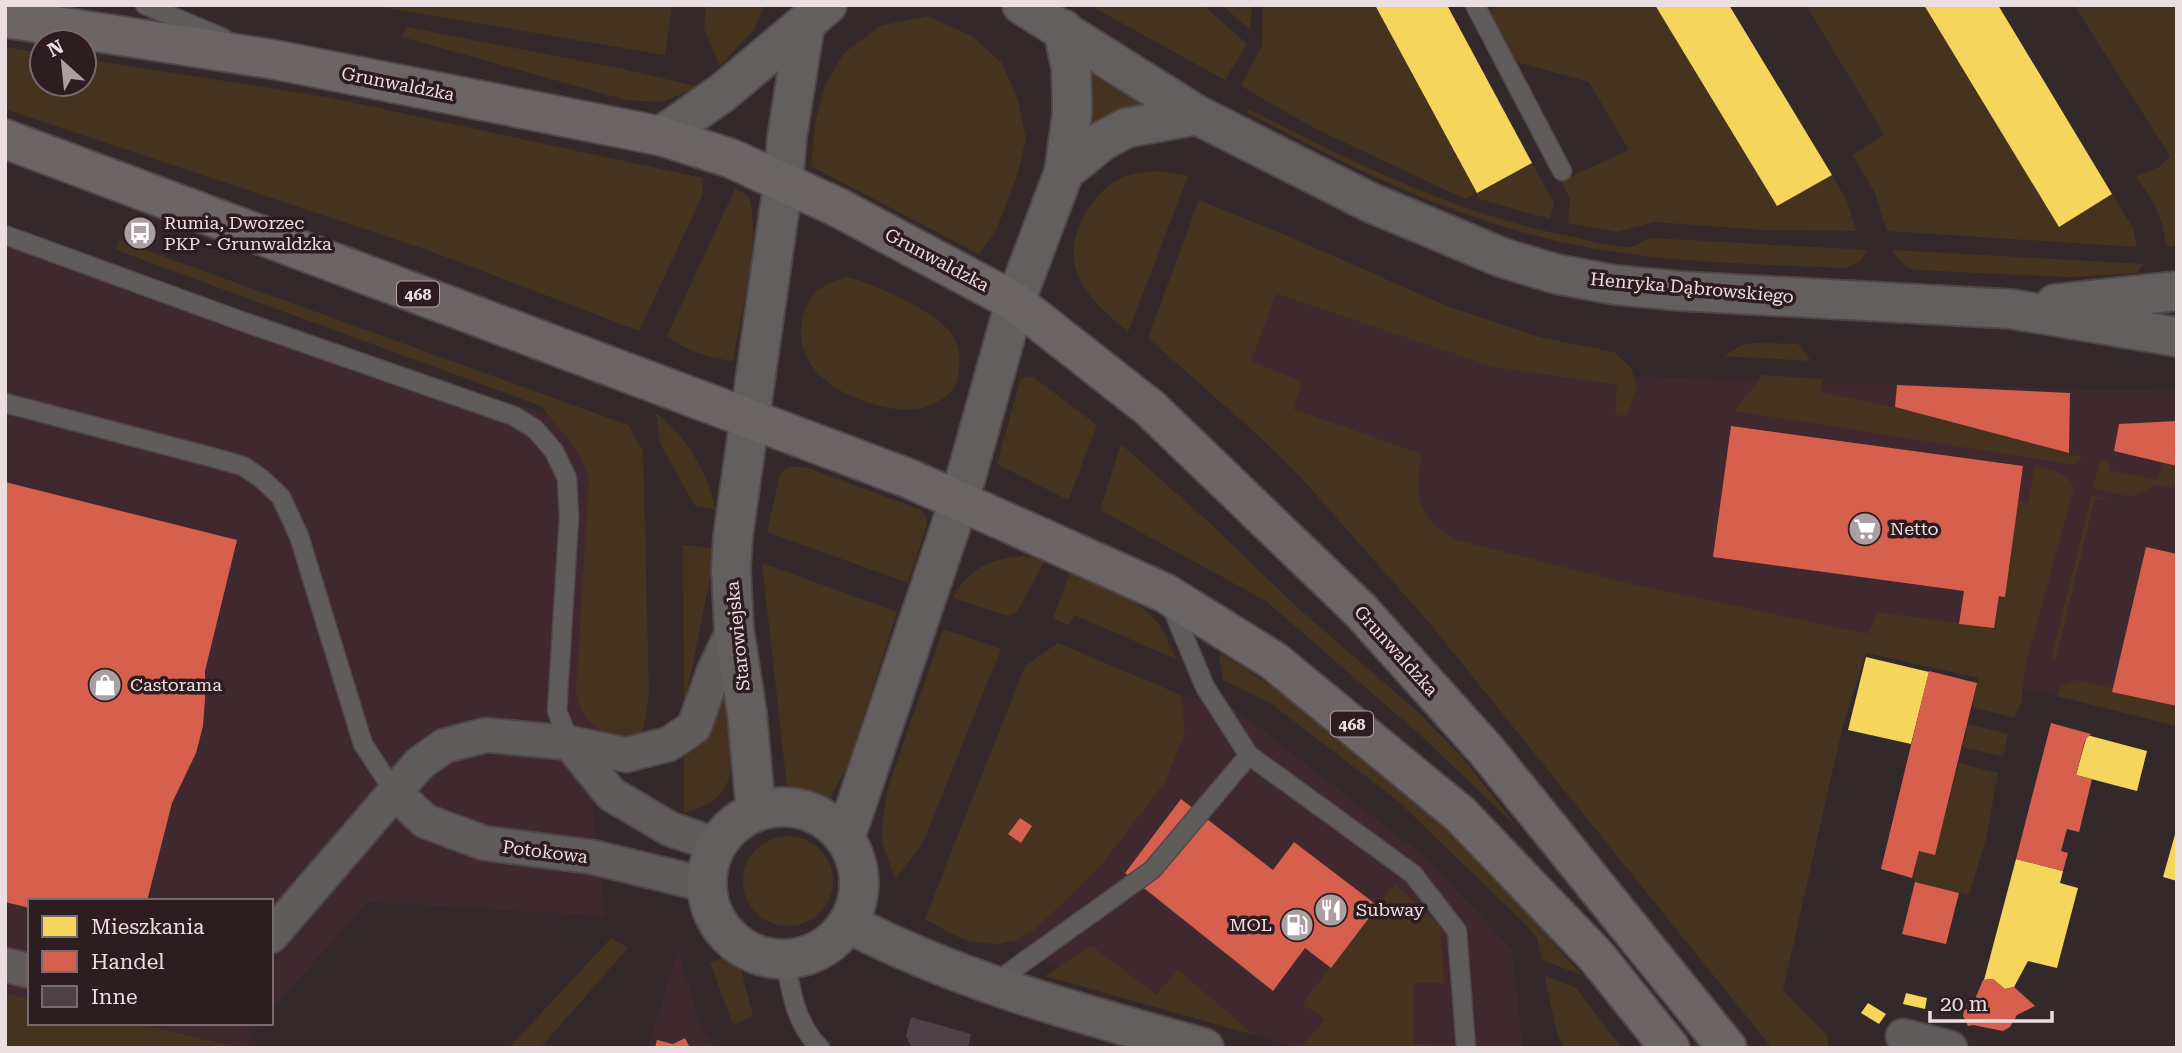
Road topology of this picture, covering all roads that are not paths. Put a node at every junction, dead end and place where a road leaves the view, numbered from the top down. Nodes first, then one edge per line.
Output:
1 (145, 5) edge
2 (1022, 5) edge
3 (1475, 5) edge
4 (816, 15) edge
5 (5, 18) edge
6 (1063, 29) junction
7 (271, 58) junction
8 (1197, 115) junction
9 (661, 135) junction
10 (5, 139) edge
11 (1562, 171) dead end
12 (1064, 172) junction
13 (783, 184) junction
14 (5, 235) edge
15 (2177, 291) edge
16 (1014, 302) junction
17 (2011, 309) junction
18 (2177, 337) edge
19 (5, 403) edge
20 (749, 419) junction
21 (959, 502) junction
22 (1165, 593) junction
23 (734, 629) junction
24 (570, 743) junction
25 (1249, 755) junction
26 (396, 793) junction
27 (756, 812) junction
28 (845, 838) junction
29 (717, 845) junction
30 (707, 885) junction
31 (848, 923) junction
32 (273, 934) edge
33 (785, 958) junction
34 (5, 965) edge
35 (28, 971) edge
36 (992, 985) junction
37 (1903, 1036) dead end
38 (820, 1048) edge
39 (1204, 1048) edge
40 (1466, 1048) edge
41 (1670, 1048) edge
42 (1727, 1048) edge
43 (1950, 1048) edge

1 - 7 lane
2 - 6 main road, Henryka Dąbrowskiego
3 - 11 lane
4 - 9 main road
4 - 13 main road
5 - 7 main road, Grunwaldzka
6 - 8 main road, Henryka Dąbrowskiego
6 - 12 main road
7 - 9 main road, Grunwaldzka
8 - 12 main road
8 - 17 main road, Henryka Dąbrowskiego
9 - 13 main road, Grunwaldzka
10 - 20 main road, 468
12 - 16 main road
13 - 16 main road, Grunwaldzka
13 - 20 main road
14 - 24 lane
15 - 17 main road, Henryka Dąbrowskiego
16 - 21 main road
16 - 42 main road, Grunwaldzka
17 - 18 main road, Henryka Dąbrowskiego
19 - 26 lane
20 - 21 main road, 468
20 - 23 main road, Starowiejska
21 - 22 main road, 468
21 - 28 main road
22 - 25 lane
22 - 41 main road, 468
23 - 24 street
23 - 27 main road, Starowiejska
24 - 26 street
24 - 29 street
25 - 36 lane
25 - 40 lane
26 - 30 street, Potokowa
26 - 32 street
27 - 28 main road
27 - 29 main road
28 - 31 main road
29 - 30 main road
30 - 33 main road
31 - 33 main road
31 - 36 main road
33 - 38 lane
34 - 35 street
36 - 39 main road
37 - 43 street

